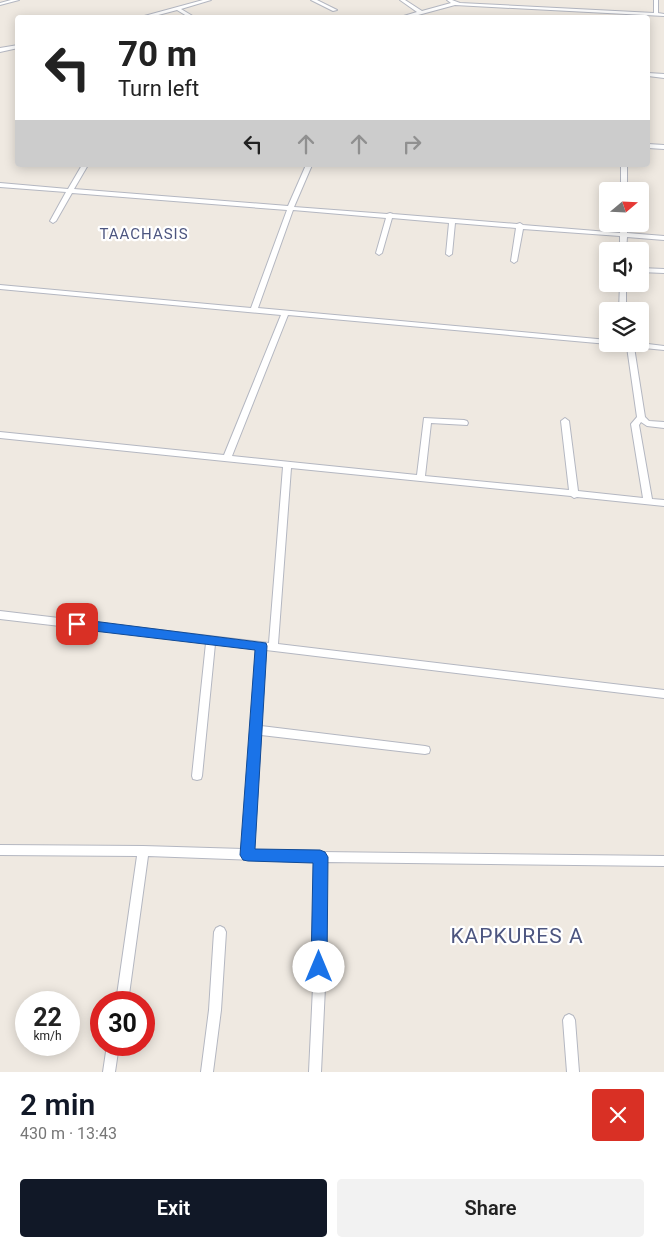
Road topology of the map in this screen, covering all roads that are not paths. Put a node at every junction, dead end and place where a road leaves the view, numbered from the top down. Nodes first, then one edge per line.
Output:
1 (16, 0) edge
2 (209, 0) edge
3 (313, 0) edge
4 (402, 0) edge
5 (449, 0) edge
6 (470, 0) edge
7 (656, 0) edge
8 (0, 4) edge
9 (456, 4) junction
10 (177, 8) junction
11 (335, 10) dead end
12 (421, 12) junction
13 (150, 15) edge
14 (189, 15) edge
15 (410, 15) edge
16 (628, 15) edge
17 (656, 15) junction
18 (664, 15) edge
19 (15, 47) edge
20 (0, 50) edge
21 (650, 75) edge
22 (664, 76) edge
23 (650, 146) edge
24 (664, 147) edge
25 (84, 167) edge
26 (308, 167) edge
27 (624, 167) edge
28 (624, 182) edge
29 (0, 185) edge
30 (72, 191) junction
31 (290, 208) junction
32 (390, 215) junction
33 (452, 220) junction
34 (53, 221) dead end
35 (520, 225) junction
36 (624, 233) junction
37 (664, 238) edge
38 (624, 242) edge
39 (378, 253) dead end
40 (449, 254) dead end
41 (514, 261) dead end
42 (649, 270) edge
43 (664, 271) edge
44 (0, 287) edge
45 (254, 310) junction
46 (285, 314) junction
47 (599, 341) edge
48 (649, 346) edge
49 (664, 348) edge
50 (629, 352) edge
51 (641, 418) junction
52 (565, 421) dead end
53 (464, 423) dead end
54 (664, 425) edge
55 (0, 435) edge
56 (228, 458) junction
57 (287, 466) junction
58 (421, 479) junction
59 (574, 495) junction
60 (648, 501) junction
61 (664, 503) edge
62 (0, 615) edge
63 (211, 640) junction
64 (261, 646) junction
65 (273, 648) junction
66 (664, 694) edge
67 (256, 730) junction
68 (425, 750) dead end
69 (197, 776) dead end
70 (0, 850) edge
71 (143, 851) junction
72 (248, 855) junction
73 (320, 857) junction
74 (664, 861) edge
75 (220, 932) dead end
76 (124, 991) edge
77 (569, 1020) dead end
78 (111, 1056) edge
79 (109, 1072) edge
80 (207, 1072) edge
81 (315, 1072) edge
82 (573, 1072) edge

1 - 8 street
2 - 10 street
3 - 11 street
4 - 12 street
5 - 9 street
6 - 9 street
7 - 17 street
9 - 12 street
9 - 16 street
10 - 13 street
10 - 14 street
12 - 15 street
16 - 17 street
17 - 18 street
19 - 20 street
21 - 22 street
23 - 24 street
25 - 30 street
26 - 31 street
27 - 28 street
29 - 30 street
30 - 31 street
30 - 34 street
31 - 32 street
31 - 45 street
32 - 33 street
32 - 39 street
33 - 35 street
33 - 40 street
35 - 36 street
35 - 41 street
36 - 37 street
36 - 38 street
42 - 43 street
44 - 45 street
45 - 46 street
46 - 47 street
46 - 56 street
48 - 49 street
50 - 51 street
51 - 54 street
51 - 60 street
52 - 59 street
53 - 58 street
55 - 56 street
56 - 57 street
57 - 58 street
57 - 65 street
58 - 59 street
59 - 60 street
60 - 61 street
62 - 63 street
63 - 64 street
63 - 69 street
64 - 65 street
64 - 67 street
65 - 66 street
67 - 68 street
67 - 72 street
70 - 71 street
71 - 72 street
71 - 76 street
72 - 73 street
73 - 74 street
73 - 81 street
75 - 80 street
77 - 82 street
78 - 79 street

